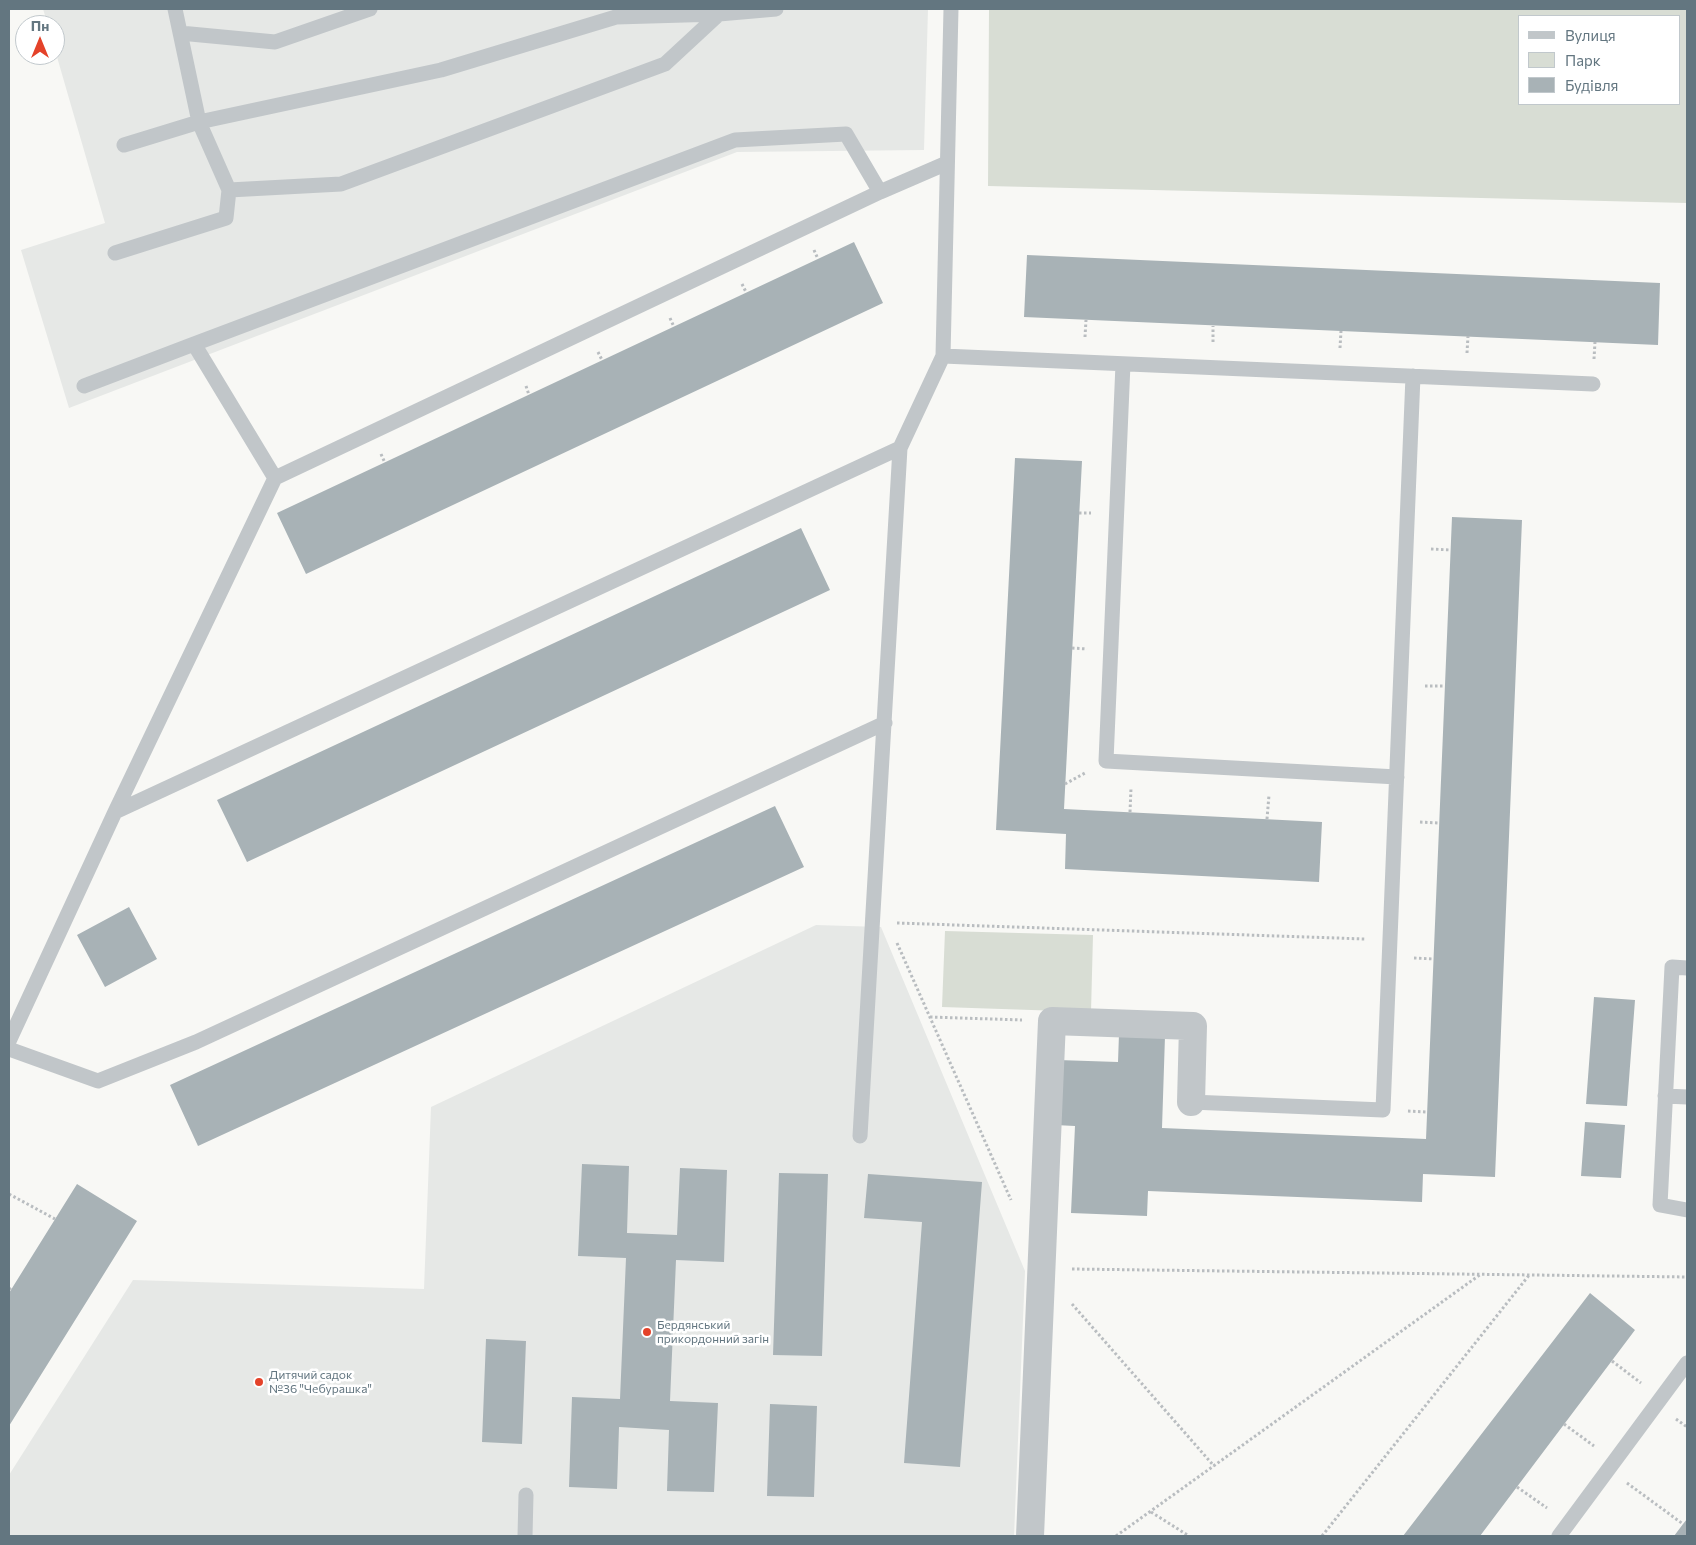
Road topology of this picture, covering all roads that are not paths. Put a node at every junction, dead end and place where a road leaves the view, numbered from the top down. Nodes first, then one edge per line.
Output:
1 (175, 9) edge
2 (370, 9) edge
3 (776, 9) edge
4 (951, 9) edge
5 (719, 14) junction
6 (180, 33) junction
7 (198, 122) junction
8 (124, 145) dead end
9 (948, 164) junction
10 (229, 190) junction
11 (880, 192) junction
12 (115, 252) dead end
13 (194, 344) junction
14 (943, 356) junction
15 (1123, 364) junction
16 (1413, 376) junction
17 (1593, 384) dead end
18 (84, 386) dead end
19 (900, 448) junction
20 (275, 478) junction
21 (885, 723) junction
22 (1397, 777) junction
23 (115, 812) junction
24 (1687, 968) edge
25 (9, 1042) edge
26 (9, 1049) edge
27 (1665, 1096) junction
28 (1687, 1097) edge
29 (1190, 1102) joint
30 (860, 1136) dead end
31 (1687, 1210) edge
32 (1687, 1363) edge
33 (526, 1495) dead end
34 (525, 1536) edge
35 (1030, 1536) edge
36 (1559, 1536) edge

1 - 6 lane
2 - 6 lane
3 - 5 lane
4 - 9 lane
5 - 7 lane
5 - 10 lane
6 - 7 lane
7 - 8 lane
7 - 10 lane
9 - 11 lane
9 - 14 lane
10 - 12 lane
11 - 13 lane
11 - 20 lane
13 - 18 lane
13 - 20 lane
14 - 15 lane
14 - 19 lane
15 - 16 lane
15 - 22 lane
16 - 17 lane
16 - 22 lane
19 - 21 lane
19 - 23 lane
20 - 23 lane
21 - 26 lane
21 - 30 lane
22 - 29 lane
23 - 25 lane
24 - 27 lane
27 - 28 lane
27 - 31 lane
29 - 35 street
32 - 36 lane
33 - 34 lane

